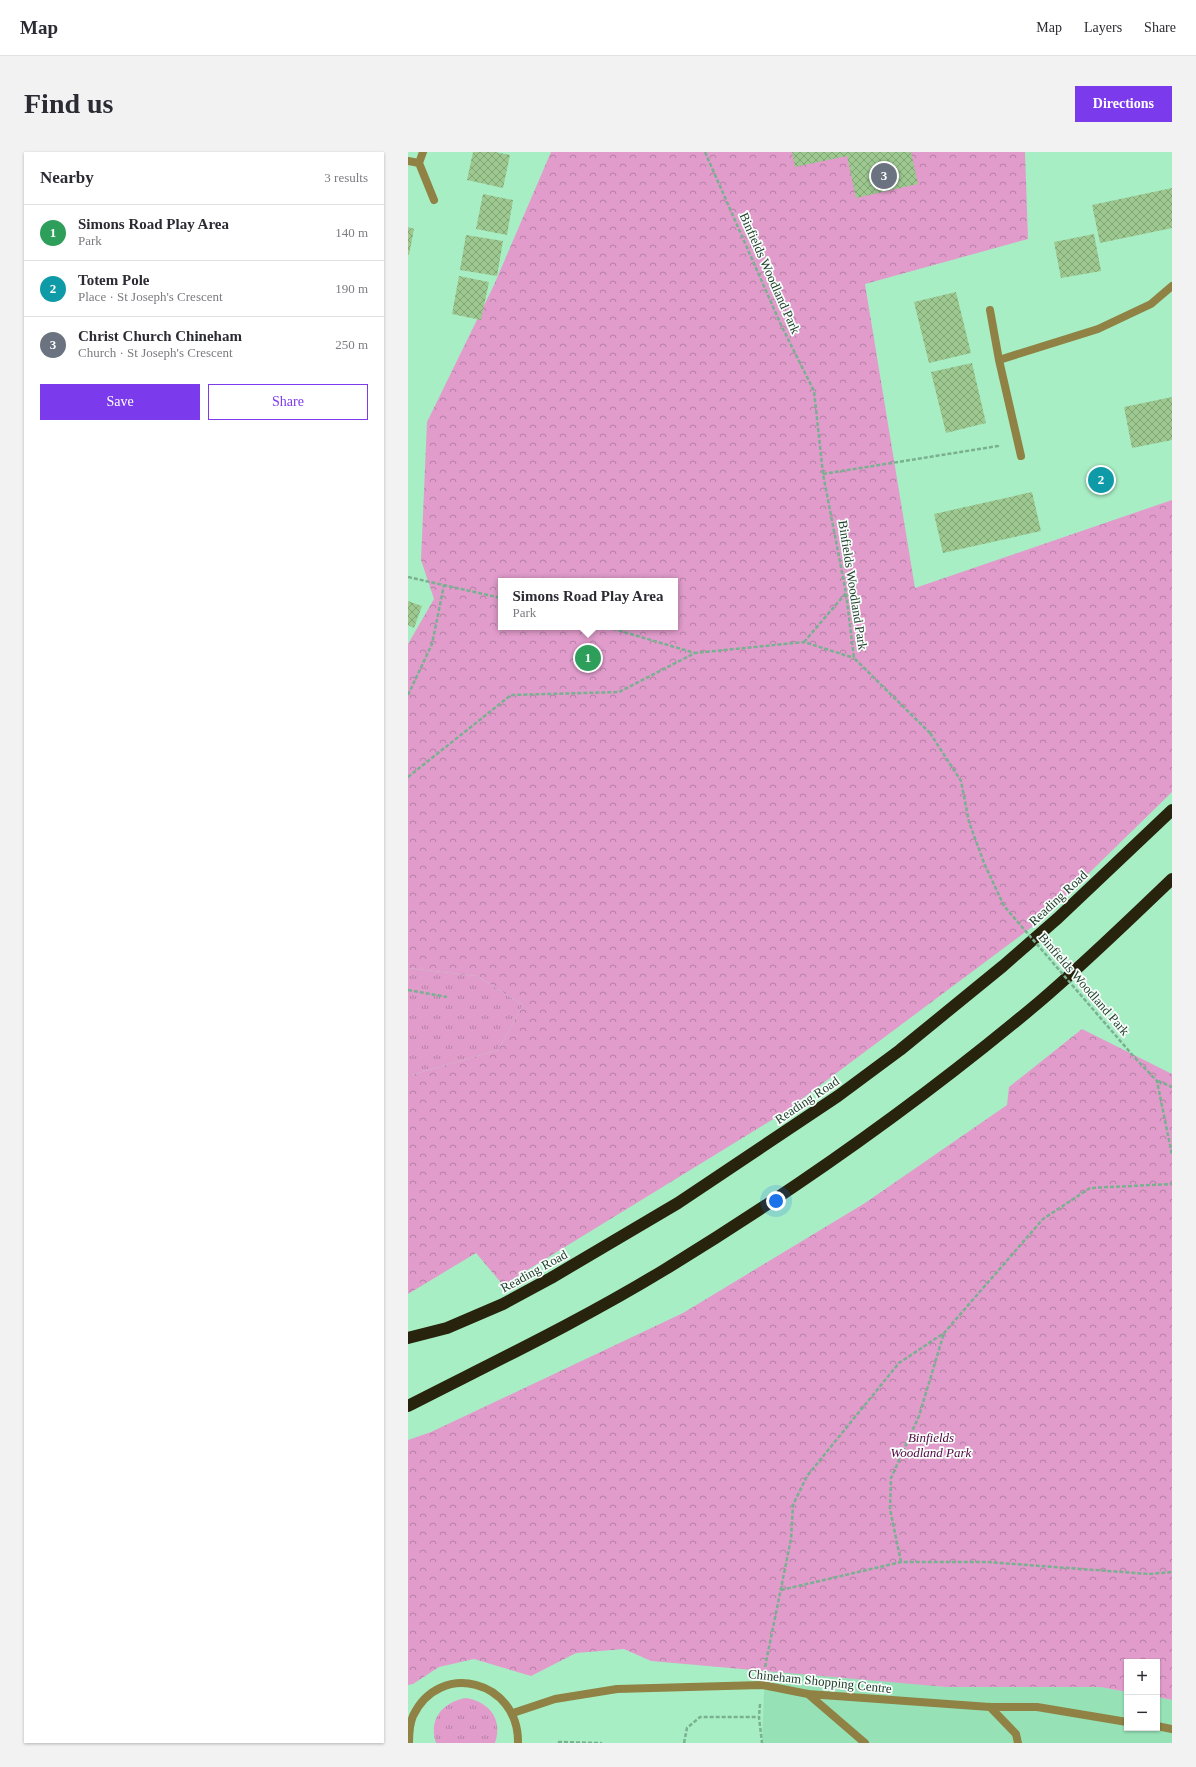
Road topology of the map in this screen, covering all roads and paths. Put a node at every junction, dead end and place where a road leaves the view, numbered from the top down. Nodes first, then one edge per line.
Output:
1 (423, 152) edge
2 (705, 152) edge
3 (408, 161) edge
4 (419, 163) junction
5 (434, 200) dead end
6 (1172, 286) edge
7 (990, 310) dead end
8 (999, 360) junction
9 (1013, 423) junction
10 (1021, 456) dead end
11 (823, 474) junction
12 (408, 577) edge
13 (444, 585) junction
14 (846, 593) junction
15 (498, 597) edge
16 (617, 630) edge
17 (804, 642) junction
18 (695, 653) junction
19 (854, 658) junction
20 (408, 695) edge
21 (408, 777) edge
22 (1172, 810) edge
23 (1172, 879) edge
24 (408, 990) edge
25 (447, 997) dead end
26 (1157, 1081) junction
27 (1172, 1087) edge
28 (1172, 1155) edge
29 (1172, 1184) edge
30 (944, 1333) junction
31 (408, 1338) edge
32 (408, 1406) edge
33 (901, 1562) junction
34 (1172, 1572) edge
35 (781, 1590) junction
36 (765, 1667) dead end
37 (808, 1694) junction
38 (760, 1700) dead end
39 (990, 1707) junction
40 (513, 1714) junction
41 (410, 1717) edge
42 (759, 1717) junction
43 (1124, 1722) edge
44 (1160, 1727) edge
45 (1172, 1729) edge
46 (409, 1743) edge
47 (518, 1743) edge
48 (559, 1743) edge
49 (602, 1743) edge
50 (684, 1743) edge
51 (762, 1743) edge
52 (864, 1743) edge
53 (1018, 1743) edge

1 - 4 street
2 - 11 path, Binfields Woodland Park
3 - 4 street
4 - 5 street
6 - 8 street
7 - 8 street
8 - 9 street
9 - 10 street
9 - 11 path
11 - 14 path, Binfields Woodland Park
12 - 13 path
13 - 15 path
13 - 20 path
14 - 17 path
14 - 19 path, Binfields Woodland Park
16 - 18 path
17 - 18 path
17 - 19 path
18 - 21 path
19 - 26 path, Binfields Woodland Park, bridge
22 - 31 highway, Reading Road
23 - 32 highway
24 - 25 path
26 - 27 path
26 - 28 path
29 - 30 path
30 - 33 path
30 - 35 path
33 - 34 path
33 - 35 path
35 - 36 path
37 - 39 street, Chineham Shopping Centre
37 - 40 street, Chineham Shopping Centre
37 - 52 street
38 - 42 path
39 - 43 street, Chineham Shopping Centre
39 - 53 street
40 - 41 street
40 - 47 street
41 - 46 street
42 - 50 path
42 - 51 path
44 - 45 street
48 - 49 path

